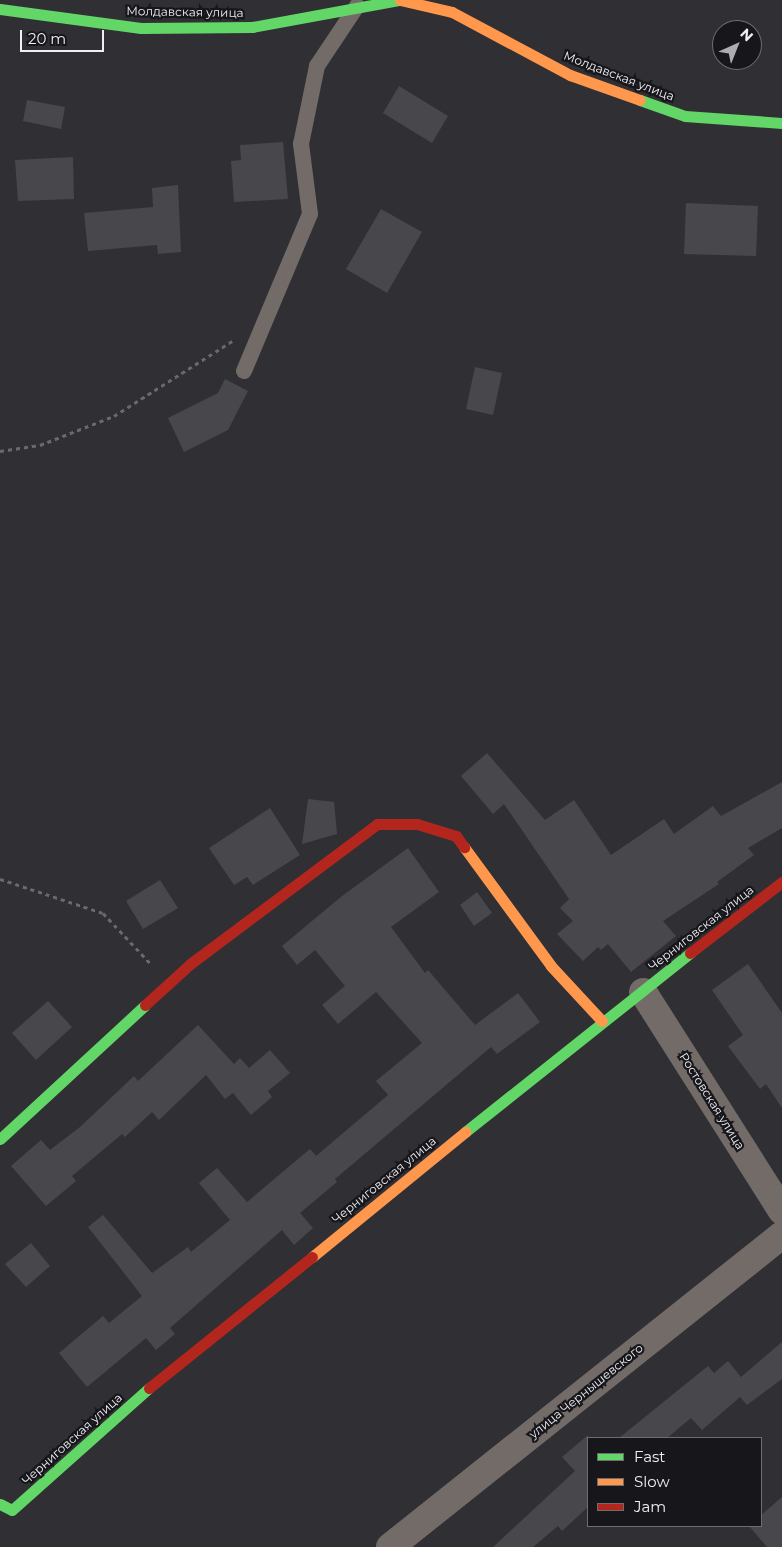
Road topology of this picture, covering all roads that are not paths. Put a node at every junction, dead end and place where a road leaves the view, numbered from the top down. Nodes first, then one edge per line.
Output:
1 (400, 0) edge
2 (358, 3) edge
3 (0, 9) edge
4 (782, 124) edge
5 (244, 371) dead end
6 (782, 882) edge
7 (642, 992) junction
8 (602, 1021) junction
9 (0, 1139) edge
10 (782, 1211) edge
11 (782, 1234) edge
12 (0, 1504) edge
13 (390, 1547) edge

1 - 2 street, Молдавская улица
1 - 4 street, Молдавская улица
2 - 3 street, Молдавская улица
2 - 5 lane
6 - 7 street, Черниговская улица
7 - 8 street, Черниговская улица
7 - 10 street, Ростовская улица
8 - 9 street
8 - 12 street, Черниговская улица
11 - 13 street, улица Чернышевского

